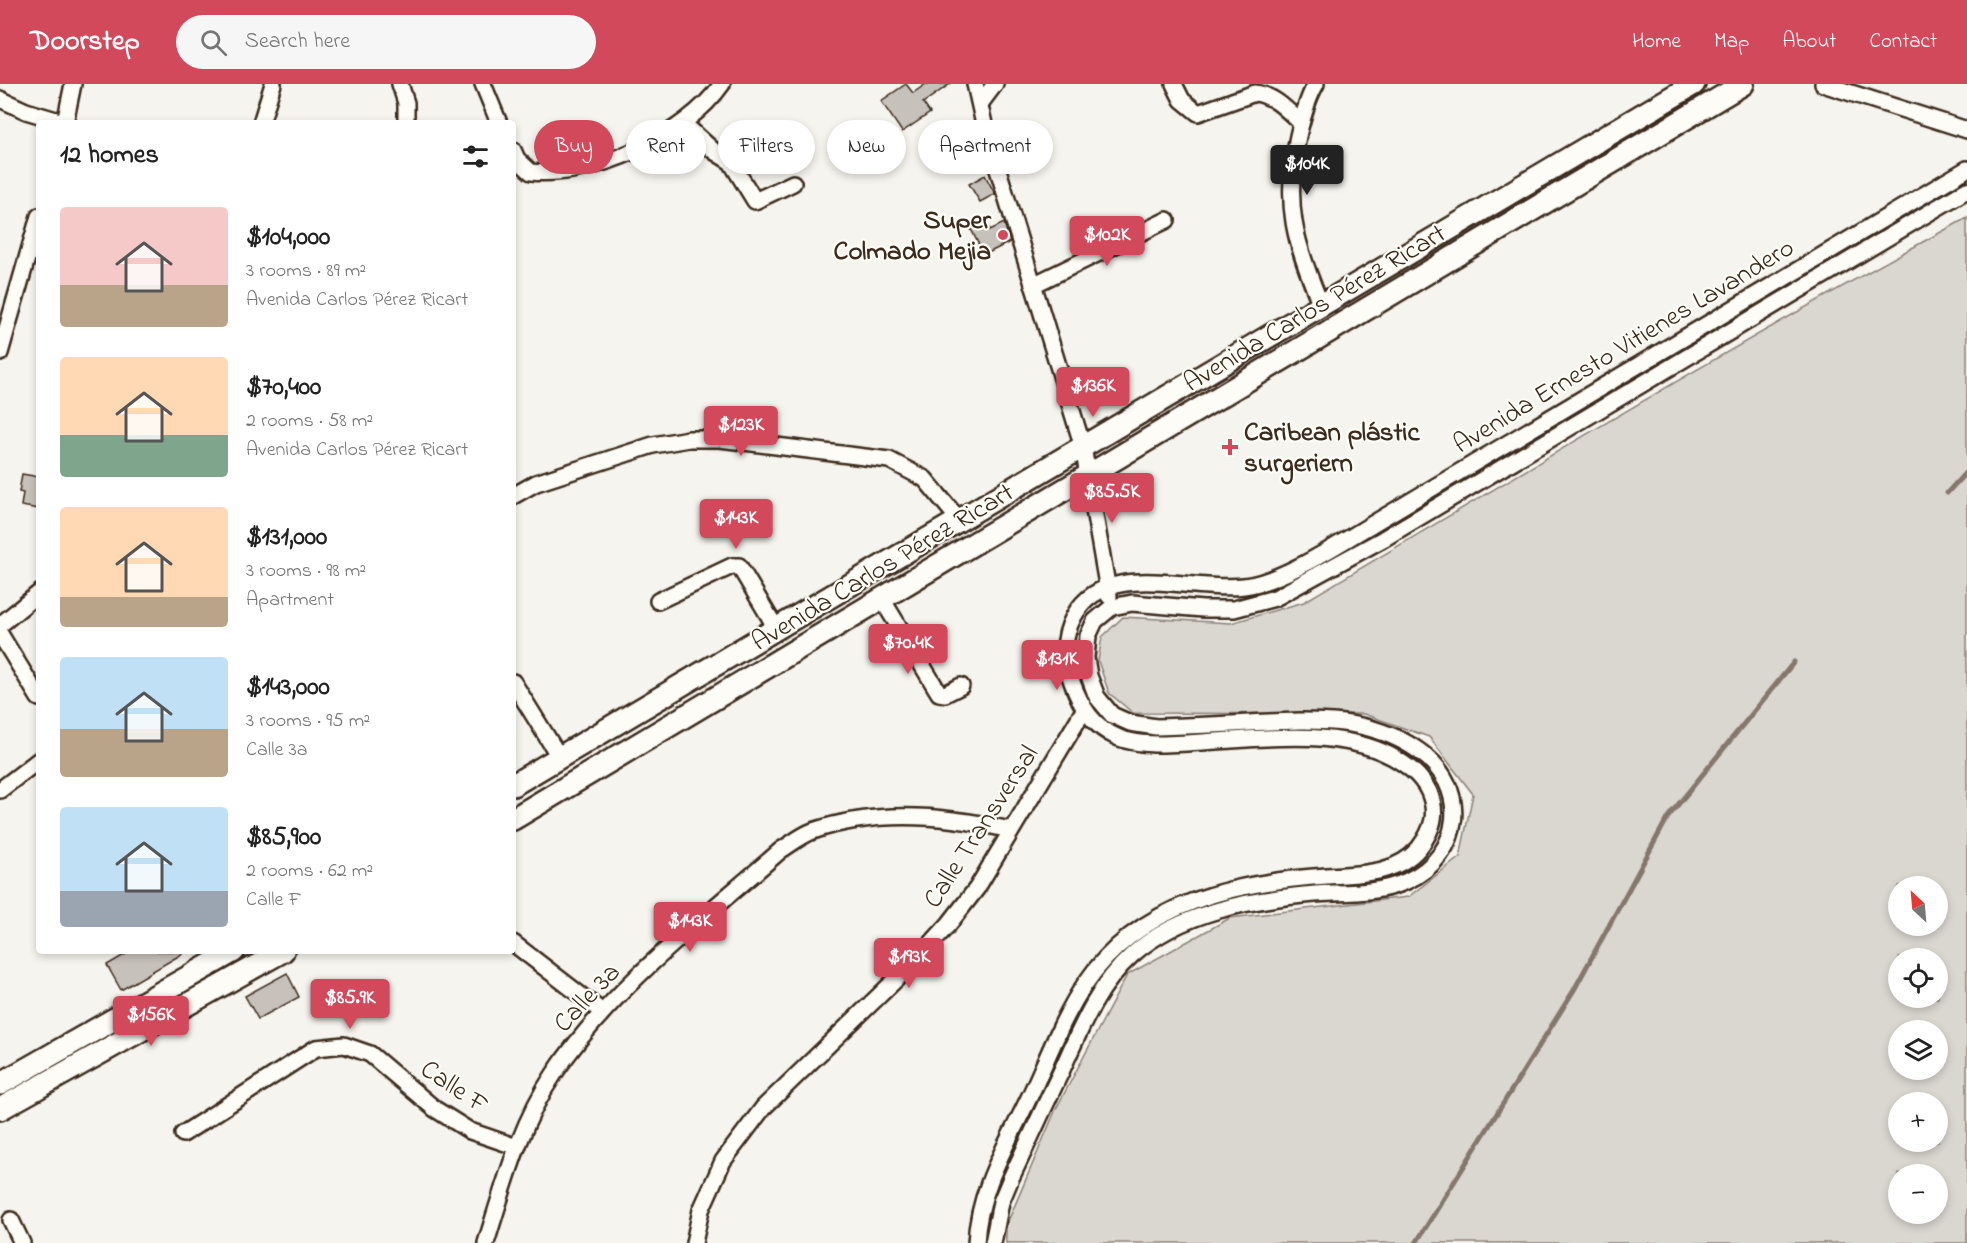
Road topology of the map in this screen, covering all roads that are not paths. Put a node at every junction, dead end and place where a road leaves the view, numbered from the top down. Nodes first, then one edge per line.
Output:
1 (73, 84) edge
2 (273, 84) edge
3 (400, 84) edge
4 (483, 84) edge
5 (722, 84) edge
6 (975, 84) edge
7 (996, 84) edge
8 (1174, 84) edge
9 (1316, 84) edge
10 (1694, 84) edge
11 (1743, 84) edge
12 (1823, 84) edge
13 (0, 99) edge
14 (980, 104) junction
15 (55, 120) edge
16 (66, 120) edge
17 (262, 120) edge
18 (406, 120) edge
19 (498, 120) edge
20 (687, 120) edge
21 (1301, 123) junction
22 (1967, 130) edge
23 (706, 144) edge
24 (626, 153) edge
25 (516, 154) edge
26 (1967, 169) edge
27 (793, 183) dead end
28 (1967, 190) edge
29 (1167, 220) dead end
30 (36, 227) edge
31 (1033, 285) junction
32 (1321, 305) junction
33 (0, 353) edge
34 (1083, 447) junction
35 (1087, 477) junction
36 (516, 494) edge
37 (959, 519) junction
38 (1106, 586) junction
39 (36, 596) edge
40 (882, 599) junction
41 (658, 600) dead end
42 (1112, 607) junction
43 (0, 626) edge
44 (776, 628) junction
45 (0, 634) edge
46 (960, 686) dead end
47 (516, 687) edge
48 (36, 693) edge
49 (1084, 710) junction
50 (1130, 723) junction
51 (1122, 739) junction
52 (560, 758) junction
53 (36, 762) edge
54 (516, 783) edge
55 (0, 790) edge
56 (516, 817) edge
57 (1010, 830) junction
58 (516, 945) edge
59 (229, 954) edge
60 (278, 954) edge
61 (601, 1011) junction
62 (0, 1084) edge
63 (0, 1109) edge
64 (183, 1134) dead end
65 (517, 1147) junction
66 (984, 1197) junction
67 (1001, 1202) junction
68 (11, 1220) dead end
69 (22, 1243) edge
70 (486, 1243) edge
71 (694, 1243) edge
72 (976, 1243) edge
73 (993, 1243) edge

1 - 16 street
2 - 17 street
3 - 18 street
4 - 19 street
5 - 20 street
6 - 14 street
7 - 14 street
8 - 21 street
9 - 21 street
10 - 32 main road, Avenida Carlos Pérez Ricart
11 - 35 main road, Avenida Carlos Pérez Ricart
12 - 22 street
13 - 15 street
14 - 31 street
21 - 32 street
23 - 27 street
24 - 25 street
26 - 38 street, Avenida Ernesto Vitienes Lavandero
28 - 42 street, Avenida Ernesto Vitienes Lavandero
29 - 31 street
30 - 33 street
31 - 34 street
32 - 34 main road, Avenida Carlos Pérez Ricart
34 - 35 street
34 - 37 main road, Avenida Carlos Pérez Ricart
35 - 38 street
35 - 40 main road, Avenida Carlos Pérez Ricart
36 - 37 street
37 - 44 main road, Avenida Carlos Pérez Ricart
38 - 42 street
38 - 49 street, Avenida Ernesto Vitienes Lavandero
39 - 43 street
40 - 46 street
40 - 56 main road, Avenida Carlos Pérez Ricart
41 - 44 street
42 - 50 street
44 - 52 main road, Avenida Carlos Pérez Ricart
45 - 48 street
47 - 52 street
49 - 51 street, Avenida Ernesto Vitienes Lavandero
49 - 57 street, Calle Transversal
50 - 51 street
50 - 67 street
51 - 66 street, Avenida Ernesto Vitienes Lavandero
52 - 54 main road, Avenida Carlos Pérez Ricart
53 - 55 street
57 - 61 street, Calle 3a
57 - 71 street, Calle Transversal
58 - 61 street
59 - 62 main road
60 - 63 main road
61 - 65 street, Calle 3a
64 - 65 street, Calle F
65 - 70 street, Calle 3a
66 - 67 street
66 - 72 street, Avenida Ernesto Vitienes Lavandero
67 - 73 street
68 - 69 street

